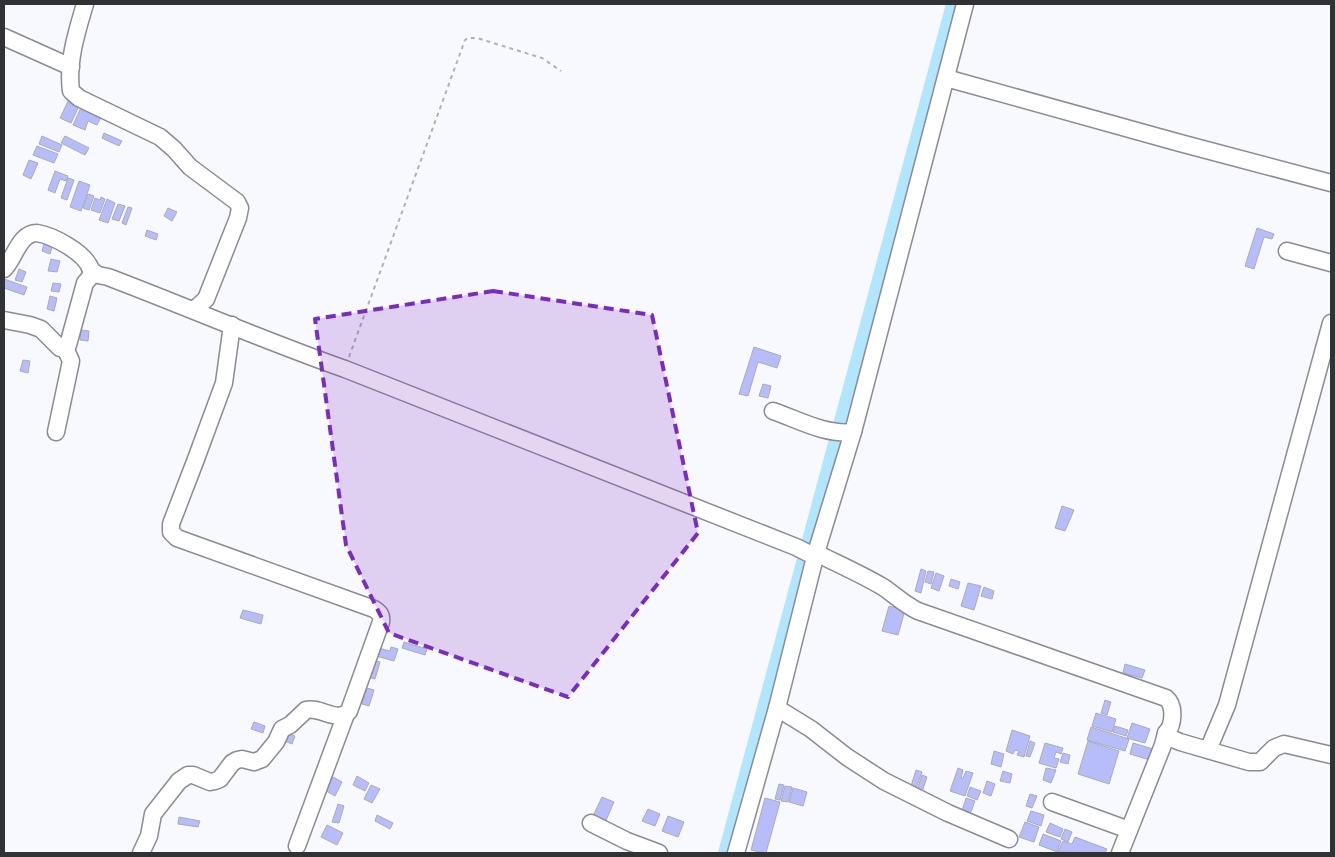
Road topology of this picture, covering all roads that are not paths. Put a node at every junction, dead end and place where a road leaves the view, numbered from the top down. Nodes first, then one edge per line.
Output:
1 (85, 4) edge
2 (966, 4) edge
3 (4, 37) edge
4 (71, 67) junction
5 (946, 78) junction
6 (1331, 183) edge
7 (1287, 251) dead end
8 (1331, 263) edge
9 (4, 269) edge
10 (91, 270) junction
11 (194, 310) junction
12 (4, 320) edge
13 (1331, 323) edge
14 (232, 325) junction
15 (65, 348) junction
16 (773, 411) dead end
17 (56, 432) dead end
18 (844, 432) junction
19 (815, 554) junction
20 (777, 708) junction
21 (346, 714) junction
22 (1166, 733) junction
23 (1208, 750) junction
24 (1331, 755) edge
25 (1052, 802) dead end
26 (591, 823) dead end
27 (1129, 830) junction
28 (1009, 839) dead end
29 (297, 846) dead end
30 (141, 853) edge
31 (659, 853) edge
32 (736, 853) edge
33 (1120, 853) edge

1 - 4 street
2 - 5 street
3 - 4 street
4 - 11 street
5 - 6 street
5 - 18 street
7 - 8 street
9 - 10 street
10 - 11 street
10 - 15 street
11 - 14 street
12 - 15 street
13 - 23 street
14 - 19 street
14 - 21 street
15 - 17 street
16 - 18 street
18 - 19 street
19 - 20 street
19 - 22 street
20 - 28 street
20 - 32 street
21 - 29 street
21 - 30 street
22 - 23 street
22 - 27 street
23 - 24 street
25 - 27 street
26 - 31 street
27 - 33 street

